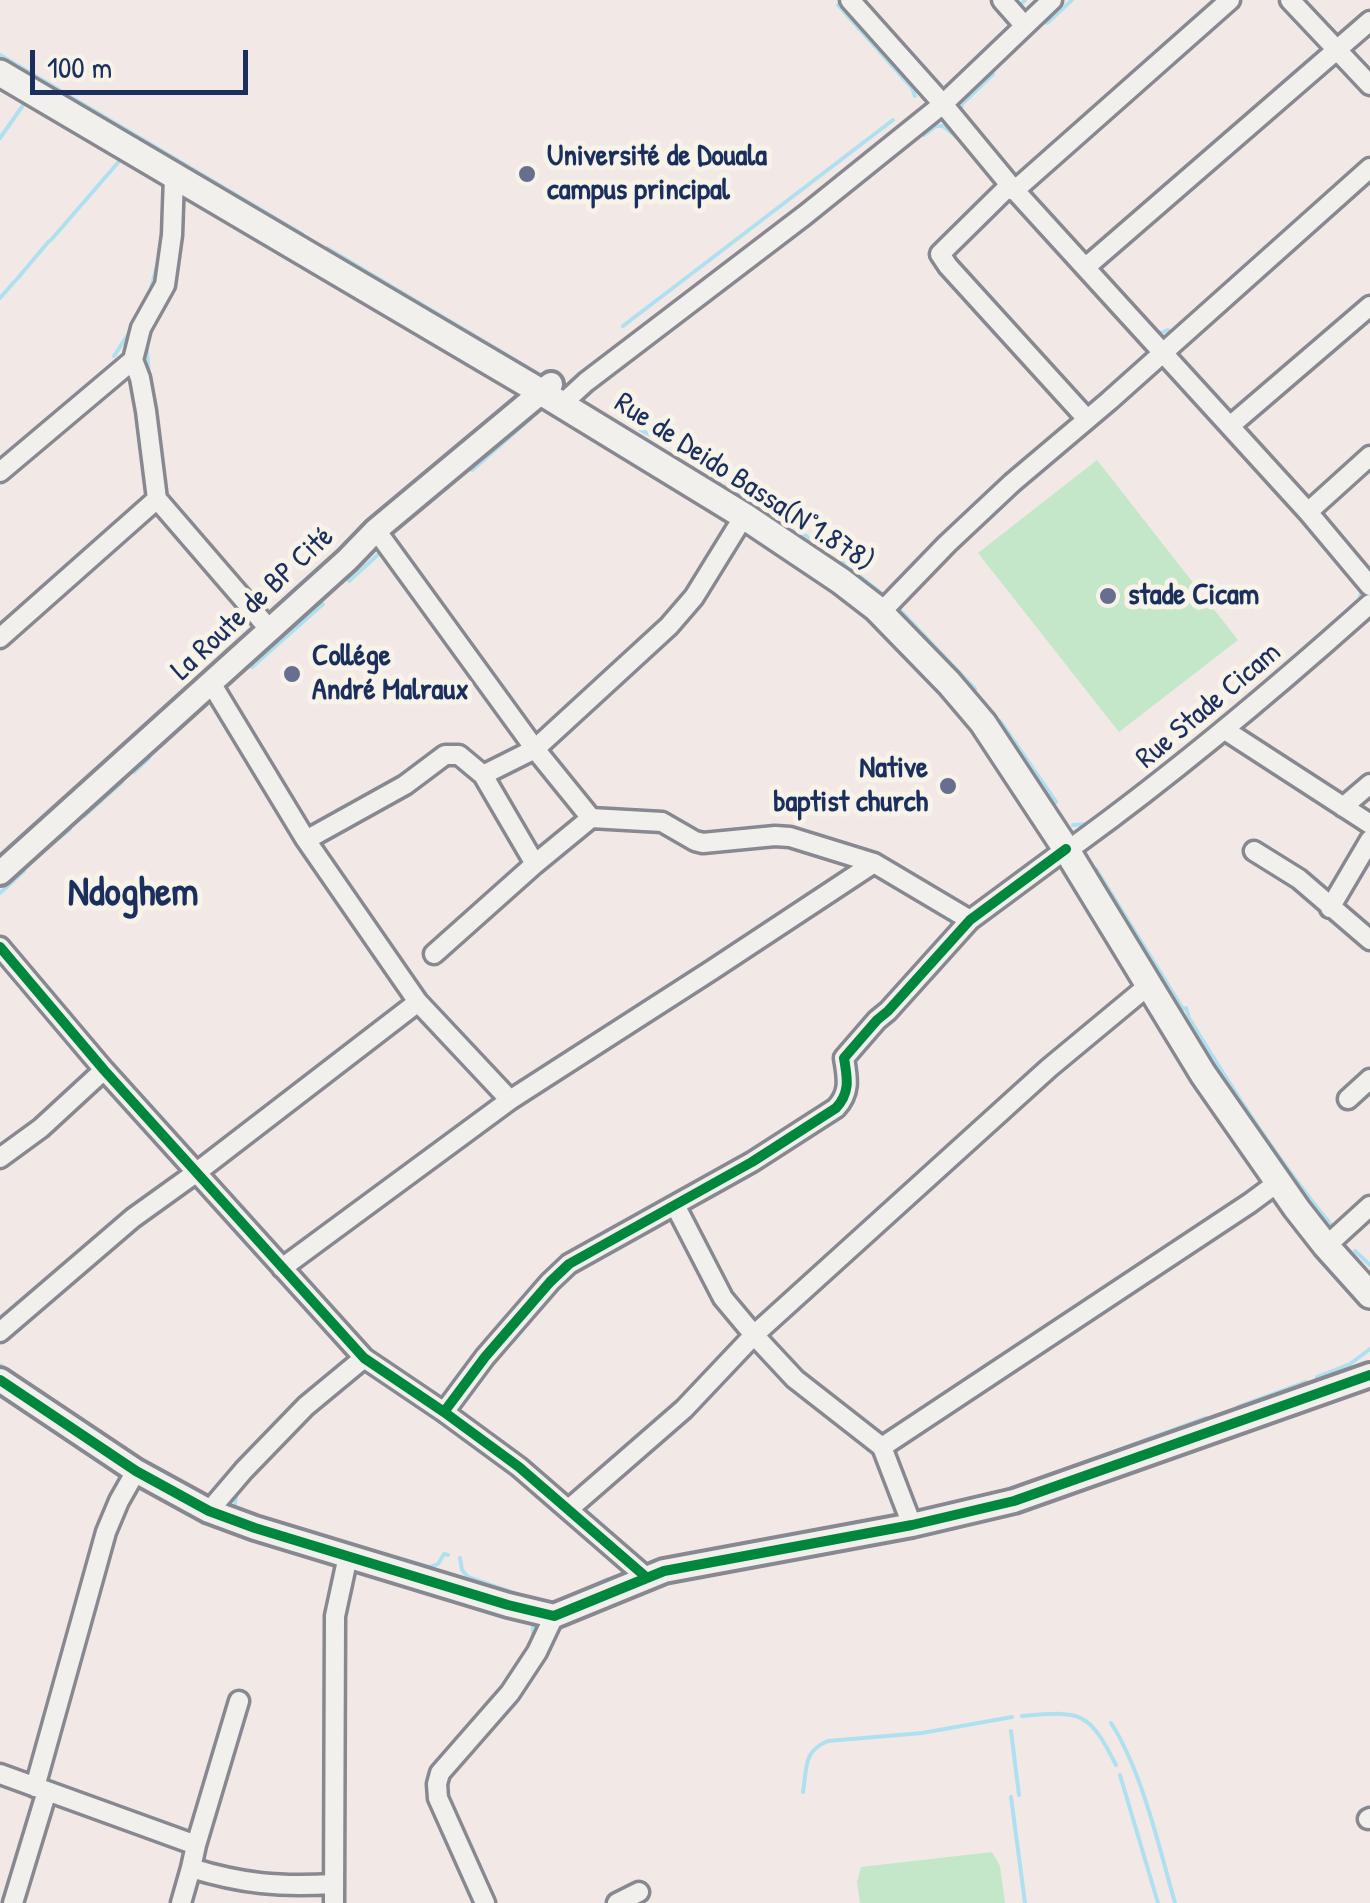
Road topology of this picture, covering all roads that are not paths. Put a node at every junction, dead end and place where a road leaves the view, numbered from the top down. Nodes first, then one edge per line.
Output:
1 (850, 0) edge
2 (1002, 0) edge
3 (1052, 0) edge
4 (1230, 0) edge
5 (1290, 0) edge
6 (1370, 21) edge
7 (1024, 25) junction
8 (1338, 51) junction
9 (0, 54) edge
10 (0, 73) edge
11 (1370, 85) edge
12 (943, 104) junction
13 (1370, 168) edge
14 (174, 177) junction
15 (1012, 188) junction
16 (1086, 268) junction
17 (1370, 306) edge
18 (1162, 352) junction
19 (133, 360) junction
20 (556, 394) junction
21 (1087, 419) junction
22 (1230, 426) junction
23 (1370, 456) edge
24 (4, 461) edge
25 (157, 499) junction
26 (1308, 512) junction
27 (744, 516) junction
28 (376, 530) junction
29 (1370, 586) edge
30 (888, 604) junction
31 (1370, 604) edge
32 (270, 630) junction
33 (0, 638) edge
34 (211, 683) junction
35 (1225, 730) junction
36 (534, 748) junction
37 (484, 775) junction
38 (1370, 784) edge
39 (1343, 806) junction
40 (590, 818) junction
41 (1370, 824) edge
42 (306, 840) junction
43 (1370, 840) edge
44 (1072, 846) junction
45 (1254, 851) dead end
46 (874, 863) junction
47 (535, 864) junction
48 (0, 874) edge
49 (1330, 908) junction
50 (970, 920) junction
51 (1370, 940) edge
52 (0, 947) edge
53 (434, 954) dead end
54 (1149, 985) junction
55 (418, 1002) junction
56 (104, 1070) junction
57 (1209, 1070) junction
58 (1370, 1080) edge
59 (1348, 1099) dead end
60 (510, 1100) junction
61 (0, 1158) edge
62 (197, 1172) junction
63 (1277, 1182) junction
64 (675, 1204) junction
65 (1370, 1206) edge
66 (1336, 1236) junction
67 (282, 1268) junction
68 (1370, 1275) edge
69 (1370, 1296) edge
70 (0, 1332) edge
71 (754, 1336) junction
72 (364, 1358) junction
73 (1370, 1375) edge
74 (0, 1380) edge
75 (444, 1412) junction
76 (882, 1448) junction
77 (136, 1471) junction
78 (569, 1510) junction
79 (210, 1511) junction
80 (912, 1525) junction
81 (348, 1556) junction
82 (646, 1577) junction
83 (554, 1616) junction
84 (239, 1701) dead end
85 (0, 1774) edge
86 (41, 1789) junction
87 (196, 1845) junction
88 (191, 1868) junction
89 (639, 1892) dead end
90 (333, 1893) edge
91 (13, 1903) edge
92 (180, 1903) edge
93 (485, 1903) edge
94 (617, 1903) edge

1 - 12 street
2 - 7 street
3 - 7 street
4 - 15 street
5 - 8 street
6 - 8 street
7 - 12 street
8 - 11 street
8 - 16 street
9 - 20 main road
10 - 14 main road, Rue de Deido Bassa(N°1.878)
12 - 15 street
12 - 20 street
13 - 18 street
14 - 19 street
14 - 20 main road, Rue de Deido Bassa(N°1.878)
15 - 16 street
15 - 21 street
16 - 18 street
17 - 22 street
18 - 21 street
18 - 22 street
19 - 24 street
19 - 25 street
20 - 27 main road, Rue de Deido Bassa(N°1.878)
20 - 28 street, La Route de BP Cité
20 - 30 main road
21 - 30 street
22 - 26 street
23 - 26 street
25 - 32 street
25 - 33 street
26 - 29 street
27 - 36 street
27 - 44 main road, Rue de Deido Bassa(N°1.878)
28 - 32 street, La Route de BP Cité
28 - 36 street
30 - 44 main road
31 - 35 street, Rue Stade Cicam
32 - 34 street, La Route de BP Cité
34 - 42 street
34 - 48 street, La Route de BP Cité
35 - 39 street
35 - 44 street, Rue Stade Cicam
36 - 37 street
36 - 40 street
37 - 42 street
37 - 47 street
38 - 39 street
39 - 41 street
40 - 46 street
40 - 47 street
42 - 55 street
43 - 49 street
44 - 50 street, Rue Stade Cicam
44 - 54 main road, Rue de Deido Bassa(N°1.878)
44 - 57 main road
45 - 49 street
46 - 50 street
46 - 60 street
47 - 53 street
49 - 51 street
50 - 64 street, Rue Stade Cicam
52 - 56 street
54 - 57 main road, Rue de Deido Bassa(N°1.878)
54 - 71 street
55 - 60 street
55 - 62 street
56 - 61 street
56 - 62 street
57 - 63 main road, Rue de Deido Bassa(N°1.878)
57 - 66 main road
58 - 59 street
60 - 67 street
62 - 67 street
62 - 70 street
63 - 69 main road, Rue de Deido Bassa(N°1.878)
63 - 76 street
64 - 71 street
64 - 75 street, Rue Stade Cicam
65 - 66 street
66 - 68 main road
67 - 72 street
71 - 76 street
71 - 78 street
72 - 75 street
72 - 79 street
73 - 80 street
74 - 77 street
75 - 78 street
76 - 80 street
77 - 79 street
77 - 86 street
78 - 82 street
79 - 81 street
80 - 82 street
81 - 83 street
81 - 90 street
82 - 83 street
83 - 93 street
84 - 87 street
85 - 86 street
86 - 87 street
86 - 91 street
87 - 88 street
88 - 90 street
88 - 92 street
89 - 94 street

